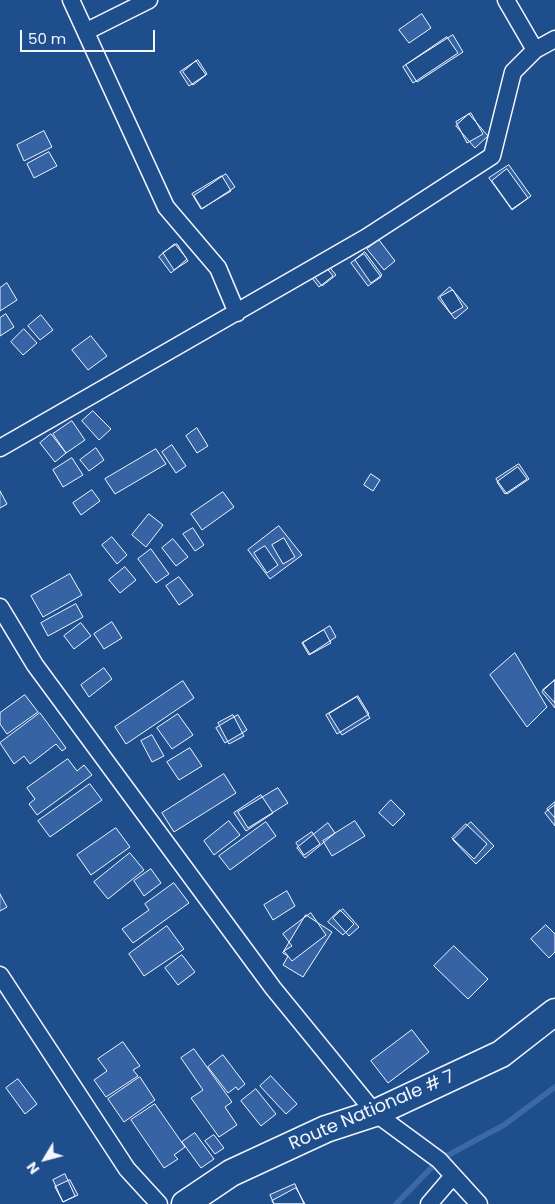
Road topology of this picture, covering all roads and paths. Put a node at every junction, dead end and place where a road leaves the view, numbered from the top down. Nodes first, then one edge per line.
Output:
1 (71, 0) edge
2 (148, 0) edge
3 (506, 0) edge
4 (87, 31) junction
5 (555, 39) edge
6 (535, 50) junction
7 (237, 313) junction
8 (0, 448) edge
9 (0, 607) edge
10 (0, 975) edge
11 (555, 1012) edge
12 (375, 1113) junction
13 (453, 1176) junction
14 (159, 1204) edge
15 (185, 1204) edge
16 (429, 1204) edge
17 (480, 1204) edge

1 - 4 street
2 - 4 street
3 - 6 street
4 - 7 street
5 - 6 street
6 - 7 street
7 - 8 street
9 - 12 street
10 - 14 street
11 - 12 main road, Route Nationale # 7
12 - 13 street
12 - 15 main road, Route Nationale # 7
13 - 16 street
13 - 17 street

